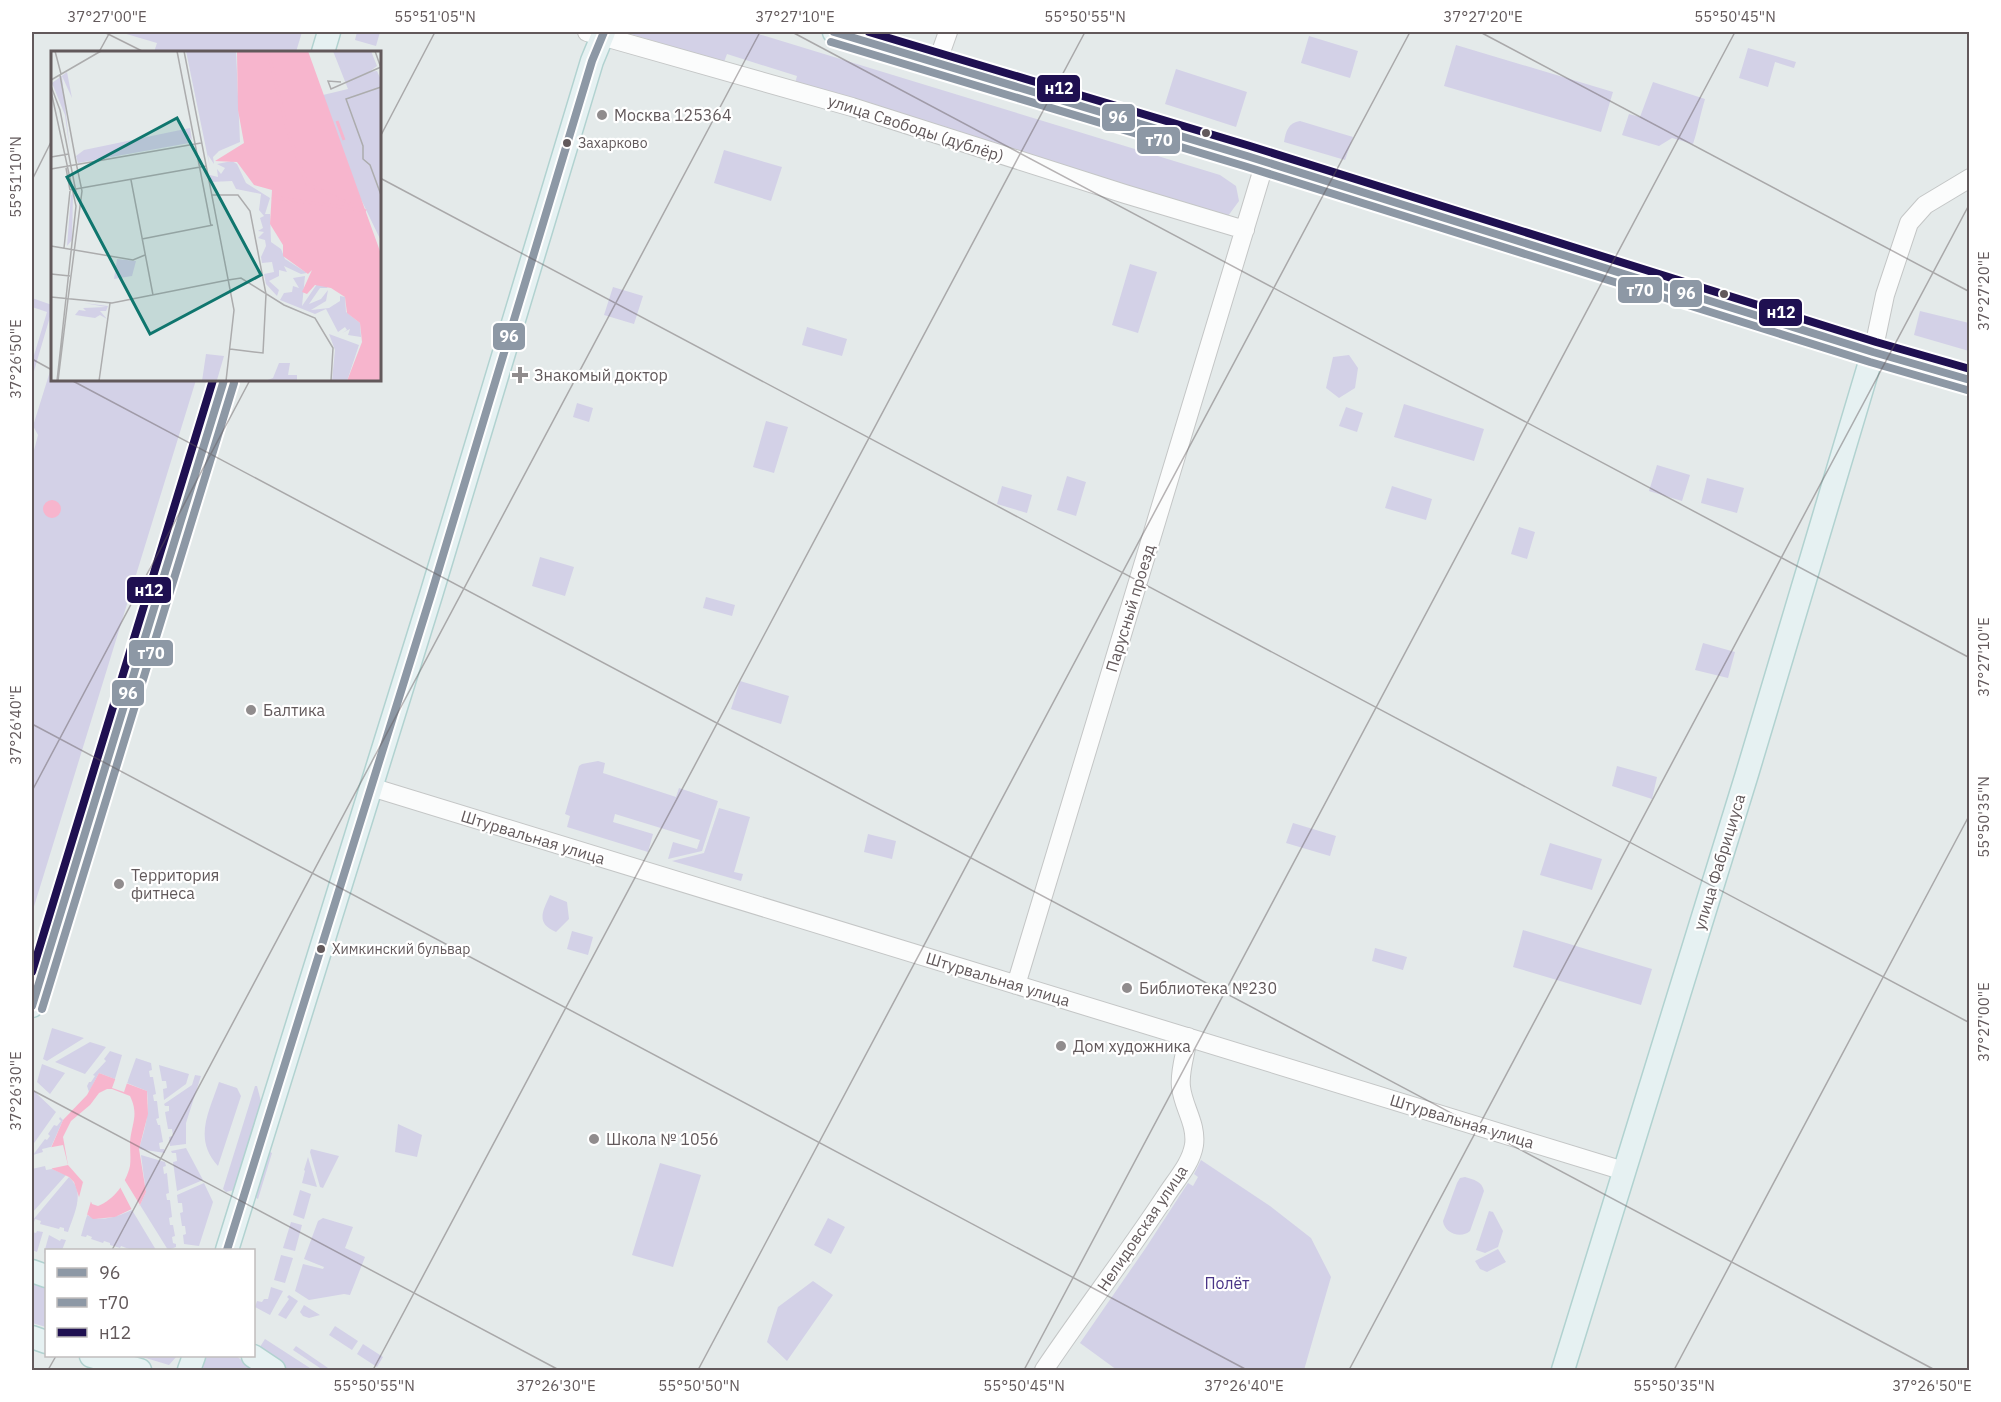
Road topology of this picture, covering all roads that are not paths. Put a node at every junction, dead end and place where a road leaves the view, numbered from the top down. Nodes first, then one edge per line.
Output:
1 (329, 32) edge
2 (834, 32) edge
3 (948, 32) edge
4 (597, 33) edge
5 (322, 51) edge
6 (937, 63) junction
7 (1266, 162) junction
8 (1970, 178) edge
9 (1245, 230) junction
10 (1873, 352) junction
11 (1970, 380) edge
12 (224, 381) edge
13 (371, 787) junction
14 (1016, 984) junction
15 (32, 1006) edge
16 (1188, 1037) junction
17 (1624, 1171) junction
18 (228, 1249) edge
19 (94, 1357) edge
20 (254, 1357) edge
21 (140, 1371) edge
22 (274, 1371) edge
23 (1044, 1371) edge
24 (1563, 1371) edge

1 - 5 main road
2 - 6 main road
3 - 6 street
4 - 9 street, улица Свободы (дублёр)
4 - 13 main road
6 - 7 main road
7 - 9 street, Парусный проезд
7 - 10 main road
8 - 10 street
9 - 14 street, Парусный проезд
10 - 11 main road
10 - 17 main road, улица Фабрициуса
12 - 15 main road
13 - 14 street, Штурвальная улица
13 - 18 main road
14 - 16 street, Штурвальная улица
16 - 17 street, Штурвальная улица
16 - 23 street, Нелидовская улица
17 - 24 main road, улица Фабрициуса
19 - 21 main road
20 - 22 main road

